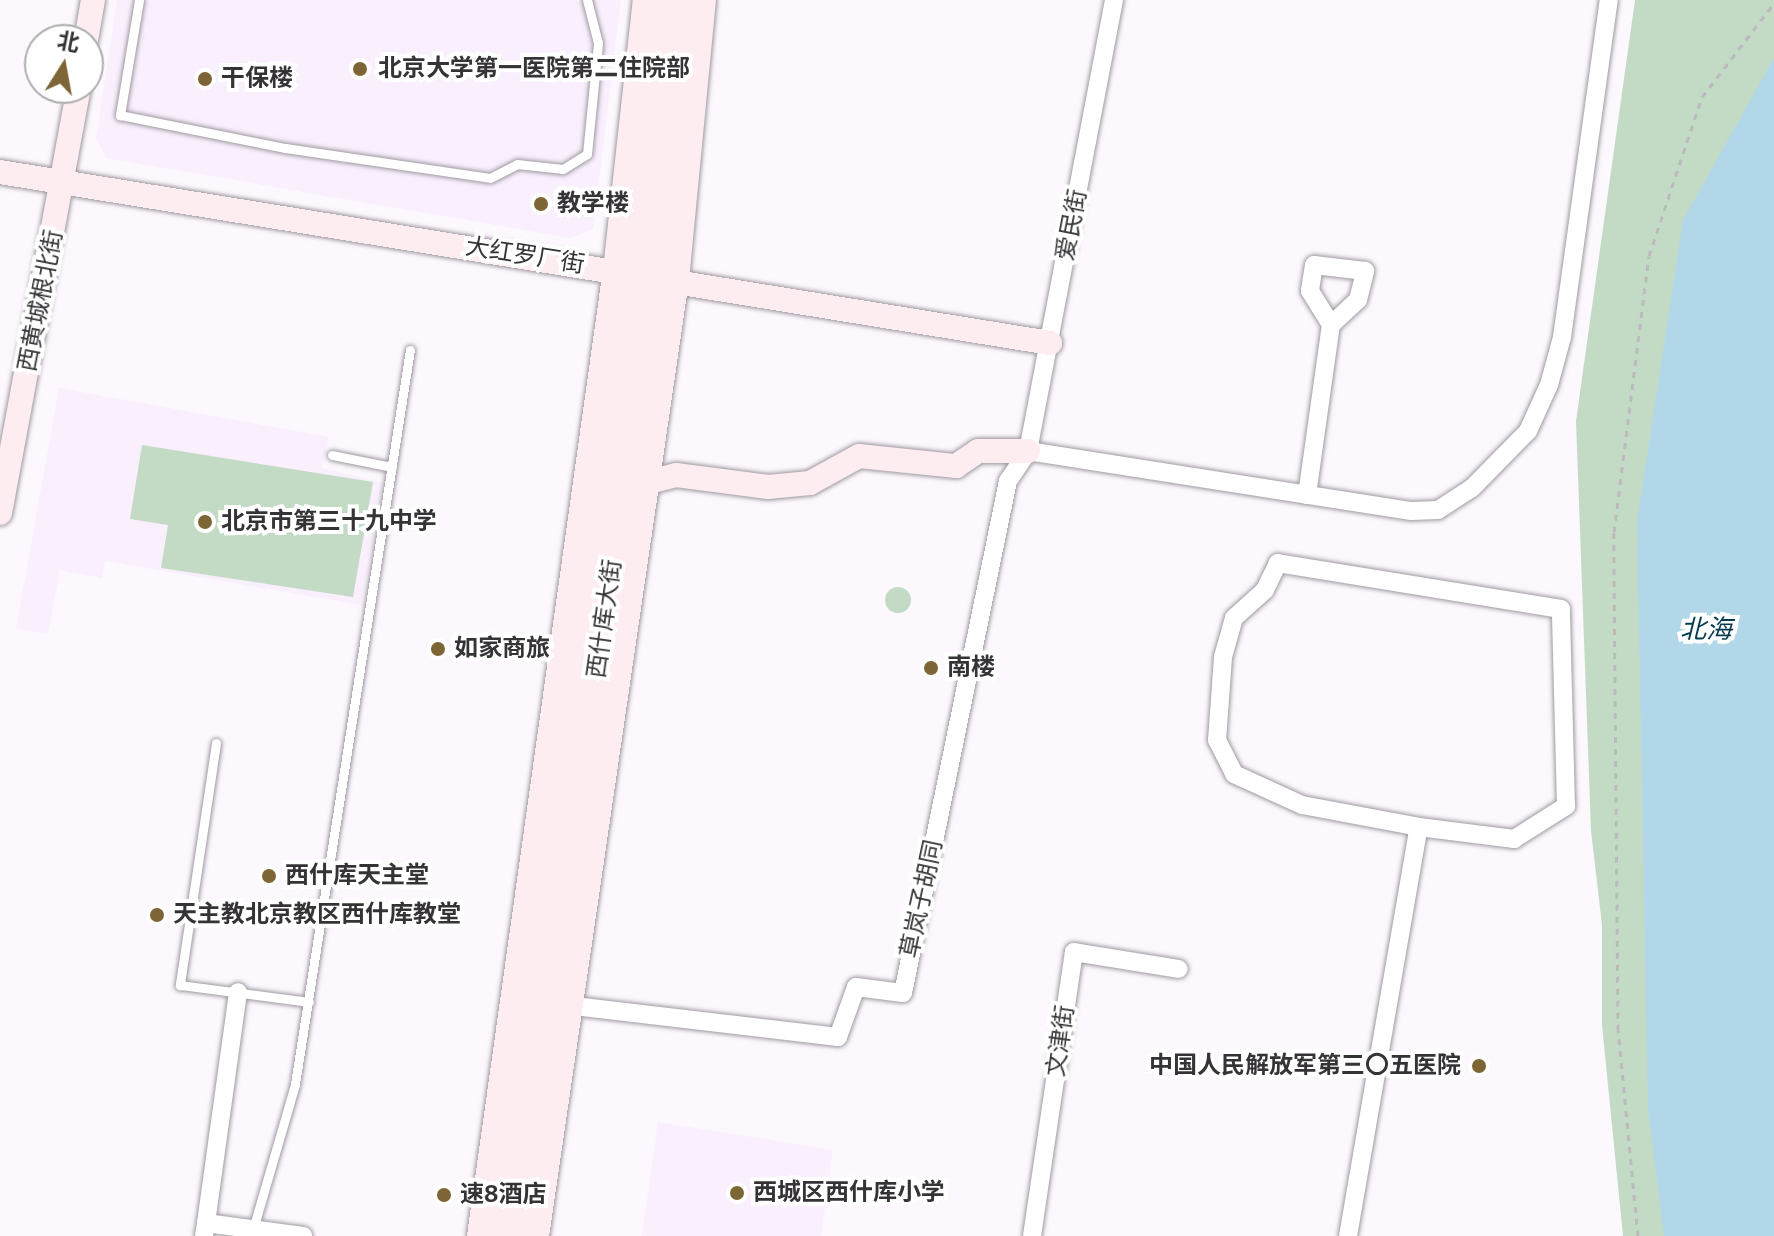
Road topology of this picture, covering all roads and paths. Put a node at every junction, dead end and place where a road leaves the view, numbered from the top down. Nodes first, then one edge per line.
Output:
1 (93, 0) edge
2 (139, 0) edge
3 (587, 0) edge
4 (645, 0) edge
5 (665, 0) edge
6 (683, 0) edge
7 (704, 0) edge
8 (1114, 0) edge
9 (1609, 0) edge
10 (1774, 3) edge
11 (89, 24) edge
12 (76, 104) edge
13 (0, 172) edge
14 (63, 184) junction
15 (645, 275) junction
16 (1331, 325) dead end
17 (1050, 343) junction
18 (410, 350) dead end
19 (1028, 451) junction
20 (332, 455) dead end
21 (392, 467) junction
22 (648, 483) junction
23 (623, 489) junction
24 (1307, 495) junction
25 (0, 513) edge
26 (216, 743) dead end
27 (1419, 827) junction
28 (1179, 969) dead end
29 (238, 992) junction
30 (309, 1002) junction
31 (574, 1006) junction
32 (253, 1229) junction
33 (205, 1230) edge
34 (303, 1236) edge
35 (479, 1236) edge
36 (498, 1236) edge
37 (515, 1236) edge
38 (537, 1236) edge
39 (1032, 1236) edge
40 (1348, 1236) edge
41 (1638, 1236) edge

1 - 11 street
2 - 3 lane
4 - 15 street, 西什库大街
5 - 15 street, 西什库大街
6 - 15 street, 西什库大街
7 - 15 street, 西什库大街
8 - 17 street, 爱民街
9 - 24 street
10 - 41 path
12 - 14 street, 西黄城根北街
13 - 14 street, 大红罗厂街
14 - 15 street, 大红罗厂街
14 - 25 street, 西黄城根北街
15 - 17 street, 大红罗厂街
15 - 22 street, 西什库大街
15 - 23 street, 西什库大街
15 - 35 street, 西什库大街
15 - 36 street, 西什库大街
16 - 24 street
17 - 19 street, 爱民街
18 - 21 lane
19 - 22 street
19 - 24 street
19 - 31 street, 草岚子胡同
20 - 21 lane
21 - 30 lane
22 - 23 street
22 - 31 street, 西什库大街
23 - 37 street, 西什库大街
26 - 29 lane
27 - 27 street
27 - 40 street
28 - 39 street, 文津街
29 - 30 lane
29 - 33 street
30 - 32 lane
31 - 38 street, 西什库大街
32 - 33 street
32 - 34 street

